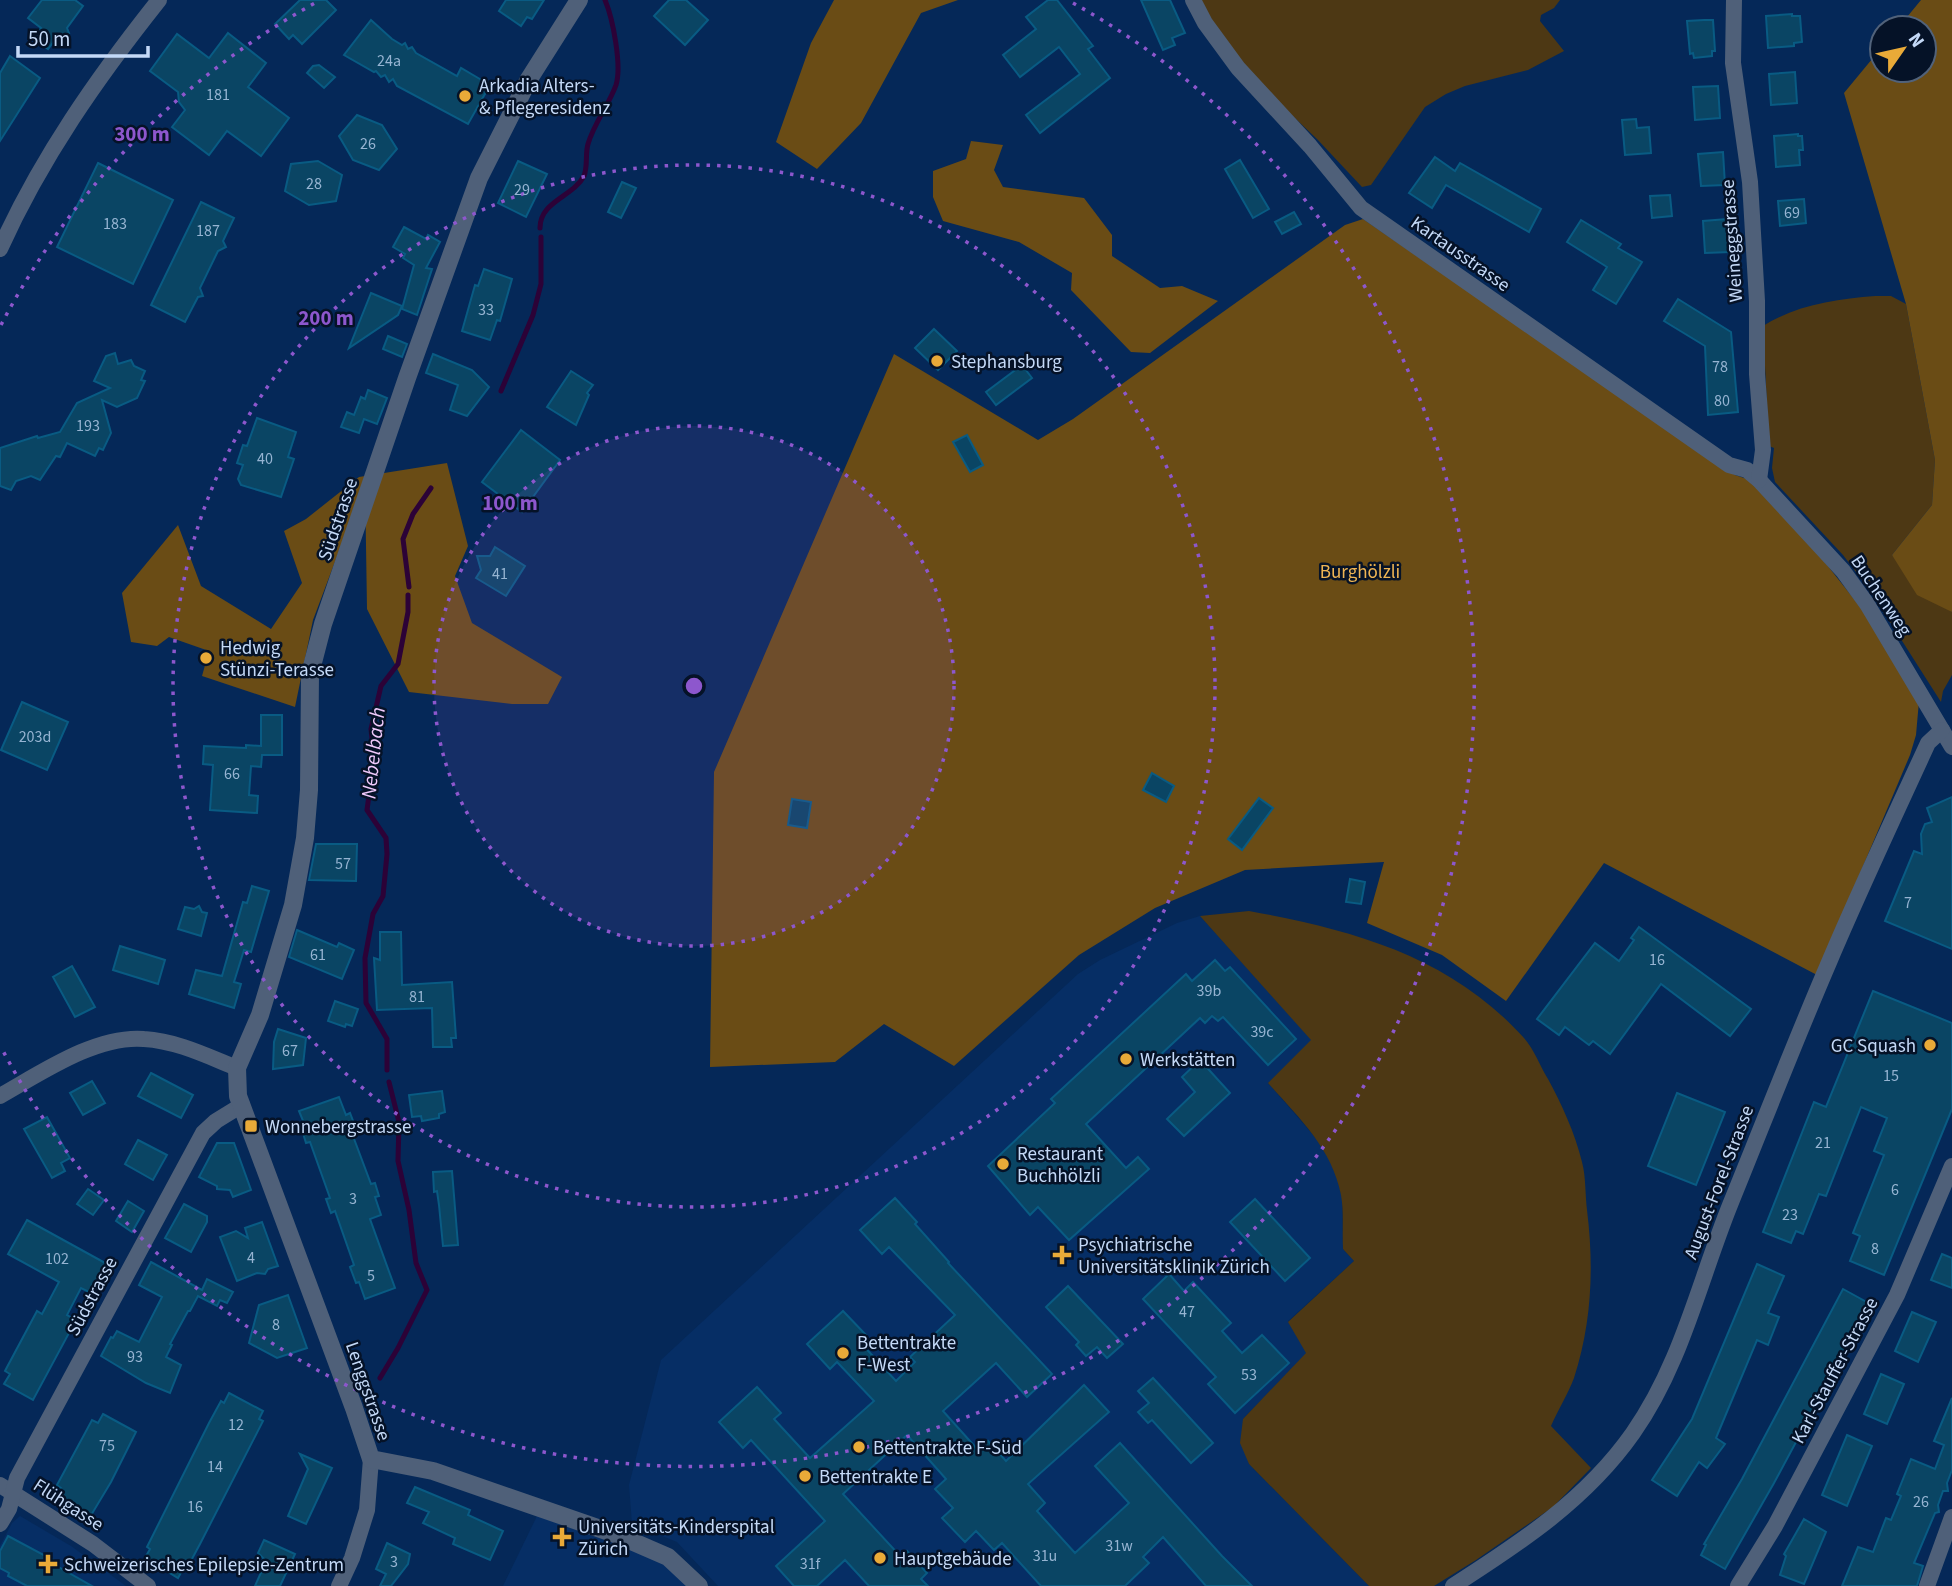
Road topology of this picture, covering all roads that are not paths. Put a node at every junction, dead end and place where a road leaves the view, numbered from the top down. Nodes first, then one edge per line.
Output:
1 (159, 0) edge
2 (579, 0) edge
3 (1193, 0) edge
4 (1734, 0) edge
5 (0, 249) edge
6 (1759, 480) junction
7 (1942, 730) junction
8 (1952, 747) edge
9 (237, 1075) junction
10 (0, 1096) edge
11 (242, 1105) junction
12 (1952, 1166) edge
13 (371, 1459) junction
14 (7, 1489) edge
15 (1952, 1517) edge
16 (0, 1524) edge
17 (148, 1586) edge
18 (339, 1586) edge
19 (699, 1586) edge
20 (1453, 1586) edge
21 (1738, 1586) edge
22 (1927, 1586) edge

1 - 5 street
2 - 9 street, Südstrasse
3 - 6 street, Kartausstrasse
4 - 6 street, Weineggstrasse
6 - 7 street, Buchenweg
7 - 8 street, Buchenweg
7 - 20 street, August-Forel-Strasse
9 - 10 street
9 - 11 street, Lenggstrasse
11 - 13 street, Lenggstrasse
11 - 14 street, Südstrasse
12 - 21 street, Karl-Stauffer-Strasse
13 - 18 street
13 - 19 street, Lenggstrasse
14 - 16 street, Südstrasse
14 - 17 street, Flühgasse
15 - 22 street

